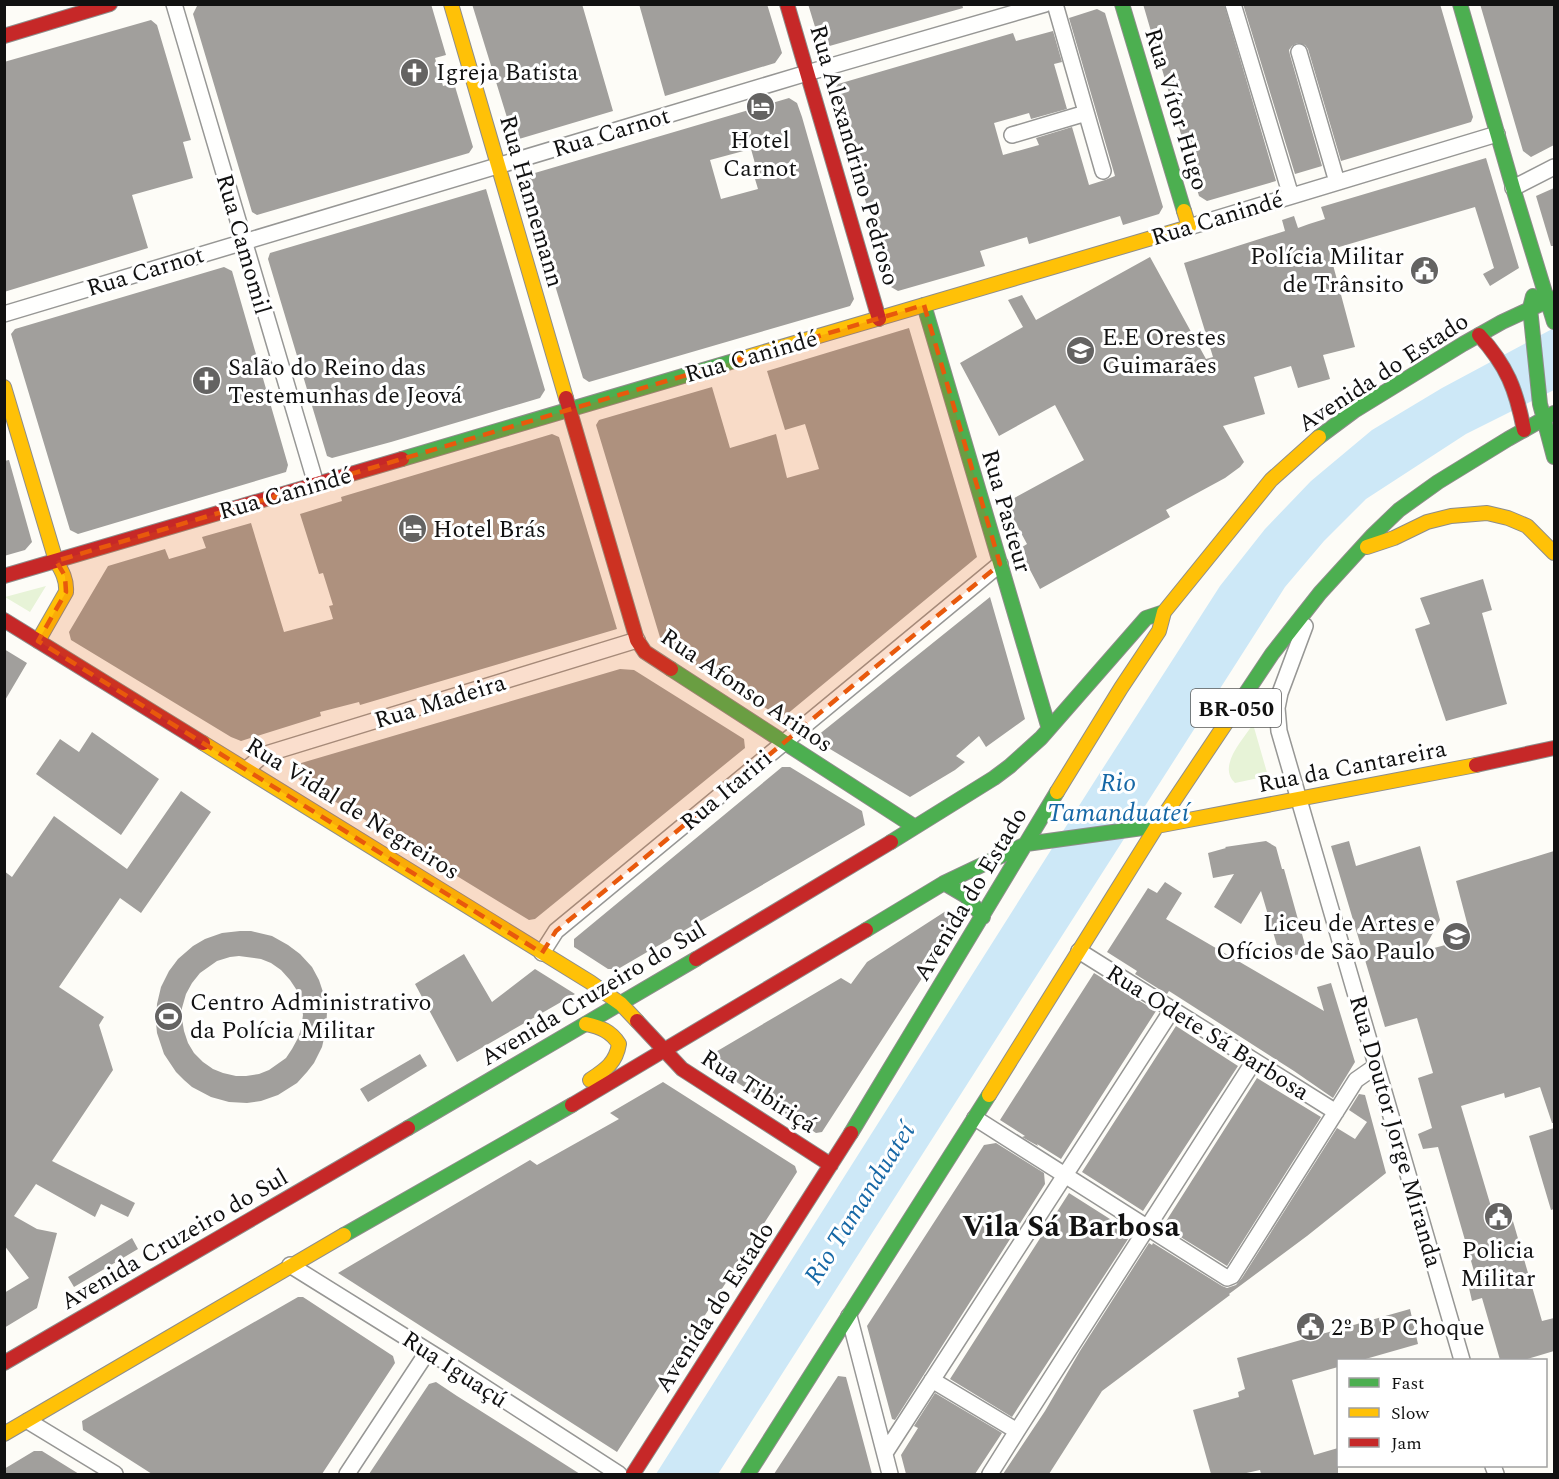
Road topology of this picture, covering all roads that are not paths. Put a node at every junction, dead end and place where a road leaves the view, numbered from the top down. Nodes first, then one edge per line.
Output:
1 (110, 4) edge
2 (174, 4) edge
3 (451, 4) edge
4 (787, 4) edge
5 (1045, 4) edge
6 (1055, 4) edge
7 (1122, 4) edge
8 (1233, 4) edge
9 (1460, 4) edge
10 (4, 36) edge
11 (1299, 52) dead end
12 (807, 73) junction
13 (1086, 113) junction
14 (1497, 134) junction
15 (1011, 135) dead end
16 (498, 165) junction
17 (1554, 167) edge
18 (1103, 171) dead end
19 (1337, 182) junction
20 (1513, 188) junction
21 (1291, 196) junction
22 (1189, 226) junction
23 (243, 242) junction
24 (1539, 273) junction
25 (1551, 299) edge
26 (924, 305) junction
27 (1530, 309) junction
28 (4, 314) edge
29 (879, 319) junction
30 (1554, 320) edge
31 (1479, 335) junction
32 (4, 387) edge
33 (570, 410) junction
34 (1549, 416) edge
35 (1524, 430) junction
36 (1554, 457) edge
37 (316, 484) junction
38 (1360, 549) junction
39 (1554, 553) edge
40 (56, 561) junction
41 (1000, 564) junction
42 (4, 576) edge
43 (1320, 593) junction
44 (1164, 612) junction
45 (4, 620) edge
46 (637, 640) junction
47 (38, 641) junction
48 (1049, 729) junction
49 (784, 743) junction
50 (1554, 748) edge
51 (247, 769) junction
52 (1299, 799) junction
53 (1157, 826) junction
54 (915, 827) junction
55 (1026, 844) junction
56 (944, 883) junction
57 (983, 917) junction
58 (1079, 951) junction
59 (542, 952) junction
60 (621, 1004) junction
61 (1172, 1010) junction
62 (586, 1024) junction
63 (665, 1050) junction
64 (1254, 1061) junction
65 (1376, 1066) junction
66 (1336, 1112) junction
67 (975, 1119) junction
68 (510, 1141) junction
69 (831, 1166) junction
70 (1065, 1175) junction
71 (1147, 1228) junction
72 (290, 1265) junction
73 (849, 1316) junction
74 (428, 1351) junction
75 (1462, 1359) edge
76 (4, 1363) edge
77 (932, 1380) junction
78 (28, 1421) junction
79 (1017, 1431) junction
80 (4, 1434) edge
81 (885, 1453) junction
82 (115, 1474) edge
83 (347, 1474) edge
84 (619, 1474) edge
85 (633, 1474) edge
86 (748, 1474) edge
87 (890, 1474) edge
88 (990, 1474) edge

1 - 10 main road
2 - 23 street, Rua Camomil
3 - 16 main road, Rua Hannemann
4 - 12 main road, Rua Alexandrino Pedroso
5 - 12 street, Rua Carnot
6 - 13 street
7 - 22 main road, Rua Vítor Hugo
8 - 21 street
9 - 14 main road
11 - 19 street
12 - 16 street, Rua Carnot
12 - 29 main road, Rua Alexandrino Pedroso
13 - 15 street
13 - 18 street
14 - 19 street, Rua Canindé
14 - 20 main road
16 - 23 street, Rua Carnot
16 - 33 main road, Rua Hannemann
17 - 20 street
19 - 21 street, Rua Canindé
20 - 24 main road
21 - 22 street, Rua Canindé
22 - 26 main road, Rua Canindé
23 - 28 street, Rua Carnot
23 - 37 street, Rua Camomil
24 - 25 main road
24 - 27 main road
25 - 27 main road, Avenida do Estado
25 - 30 main road
26 - 29 main road, Rua Canindé
26 - 41 main road, Rua Pasteur
27 - 31 main road, Avenida do Estado
27 - 34 main road
29 - 33 main road, Rua Canindé
31 - 35 main road
31 - 44 main road, Avenida do Estado
32 - 40 main road
33 - 37 main road, Rua Canindé
33 - 46 main road, Rua Afonso Arinos
34 - 35 main road, BR-050
34 - 36 main road
35 - 38 main road, BR-050
37 - 40 main road, Rua Canindé
38 - 39 main road
38 - 43 main road, BR-050
40 - 42 main road, Rua Canindé
40 - 47 main road
41 - 48 main road, Rua Pasteur
41 - 49 street, Rua Itariri
43 - 52 street, Rua Doutor Jorge Miranda
43 - 53 main road, BR-050
44 - 48 main road, Avenida Cruzeiro do Sul
44 - 55 main road, Avenida do Estado
45 - 47 main road, Rua Vidal de Negreiros
46 - 49 main road, Rua Afonso Arinos
46 - 51 street, Rua Madeira
47 - 51 main road, Rua Vidal de Negreiros
48 - 54 main road, Avenida Cruzeiro do Sul
49 - 54 main road, Rua Afonso Arinos
49 - 59 street, Rua Itariri
50 - 52 main road, Rua da Cantareira
51 - 59 main road, Rua Vidal de Negreiros
52 - 53 main road, Rua da Cantareira
52 - 65 street, Rua Doutor Jorge Miranda
53 - 55 main road
53 - 58 main road, BR-050
54 - 60 main road, Avenida Cruzeiro do Sul
55 - 56 main road
55 - 57 main road, Avenida do Estado
56 - 57 main road
56 - 63 main road
57 - 69 main road, Avenida do Estado
58 - 61 street, Rua Odete Sá Barbosa
58 - 67 main road, BR-050
59 - 60 main road, Rua Vidal de Negreiros
60 - 62 main road, Avenida Cruzeiro do Sul
60 - 63 main road, Rua Vidal de Negreiros
61 - 64 street, Rua Odete Sá Barbosa
61 - 70 street
62 - 68 main road
62 - 76 main road, Avenida Cruzeiro do Sul
63 - 68 main road
63 - 69 main road, Rua Tibiriçá
64 - 66 street, Rua Odete Sá Barbosa
64 - 71 street
65 - 66 street
65 - 75 street, Rua Doutor Jorge Miranda
66 - 71 street
67 - 70 street
67 - 73 main road, BR-050
68 - 72 main road
69 - 85 main road, Avenida do Estado
70 - 71 street
70 - 77 street
71 - 79 street
72 - 74 street, Rua Iguaçú
72 - 78 main road
73 - 81 street
73 - 86 main road, BR-050
74 - 83 street
74 - 84 street, Rua Iguaçú
77 - 79 street
77 - 81 street
78 - 80 main road
78 - 82 street
79 - 88 street
81 - 87 street

